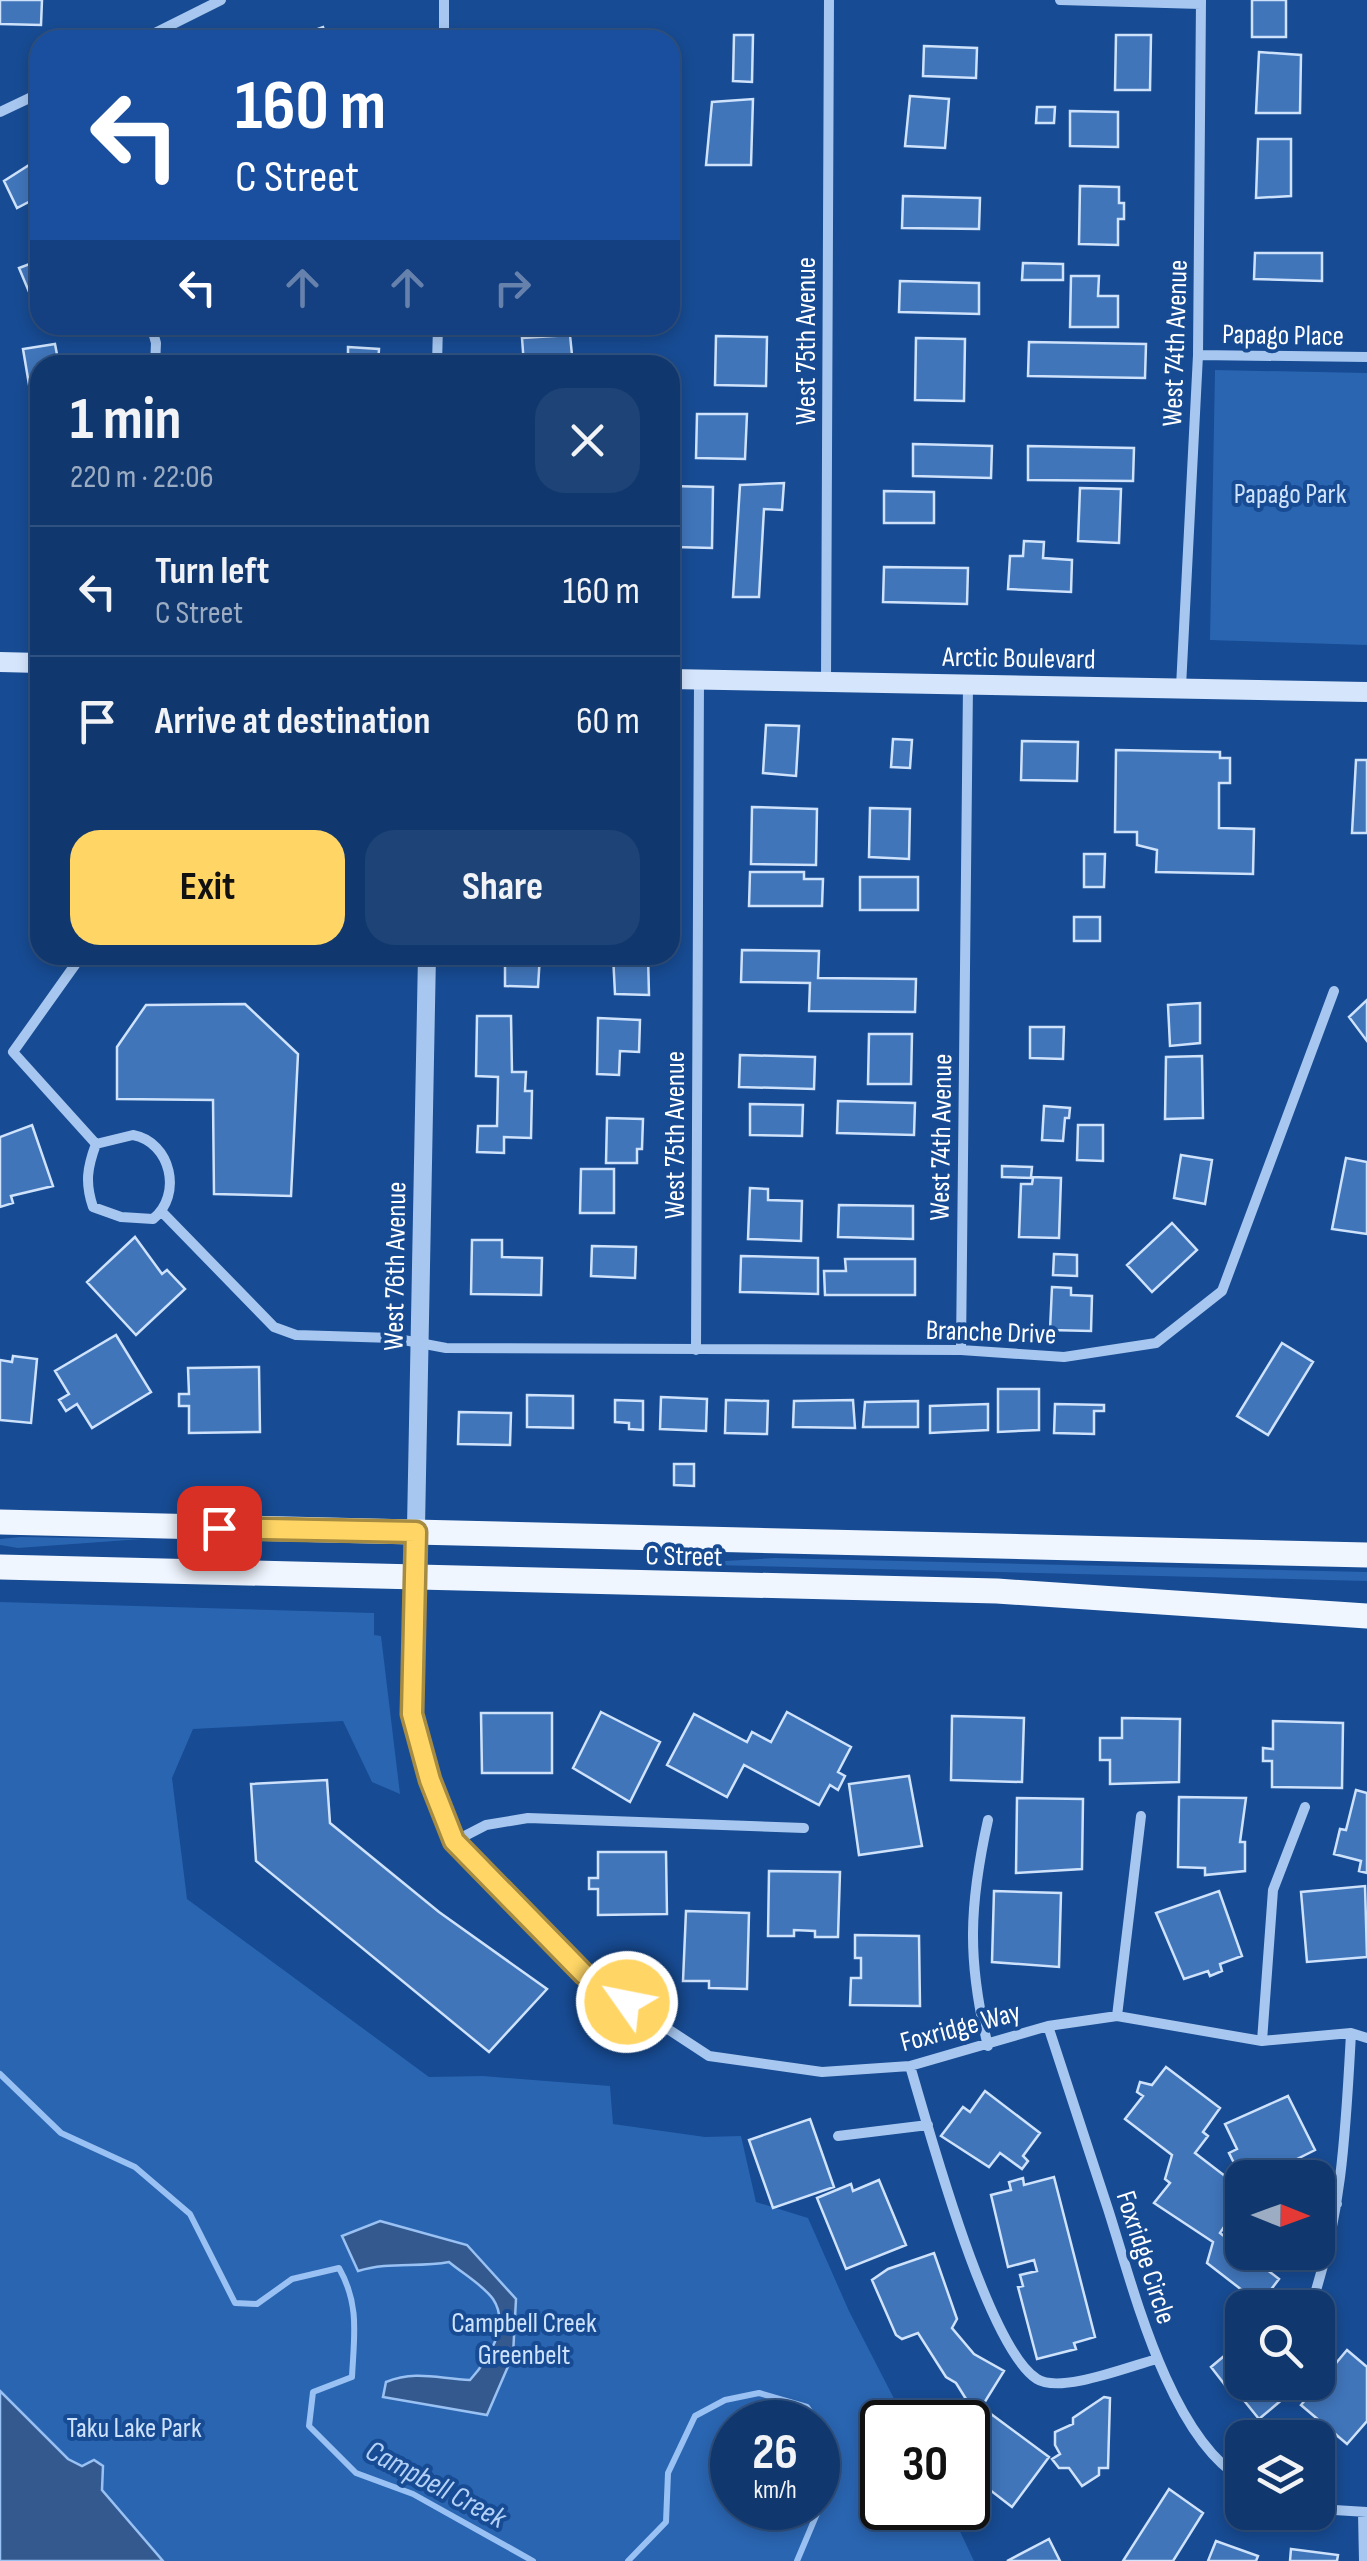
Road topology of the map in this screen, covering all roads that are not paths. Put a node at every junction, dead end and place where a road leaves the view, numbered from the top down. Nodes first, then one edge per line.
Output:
1 (221, 0) edge
2 (444, 0) edge
3 (829, 0) edge
4 (1060, 0) edge
5 (1201, 2) edge
6 (161, 30) edge
7 (444, 30) edge
8 (30, 98) edge
9 (0, 112) edge
10 (1198, 354) junction
11 (1367, 358) edge
12 (0, 662) edge
13 (30, 663) edge
14 (680, 679) edge
15 (700, 680) junction
16 (826, 682) junction
17 (968, 684) junction
18 (1182, 688) junction
19 (1367, 692) edge
20 (75, 965) edge
21 (427, 965) edge
22 (1334, 991) dead end
23 (96, 1144) junction
24 (162, 1212) junction
25 (420, 1345) junction
26 (696, 1350) junction
27 (960, 1350) junction
28 (0, 1522) edge
29 (416, 1532) junction
30 (1367, 1554) edge
31 (0, 1567) edge
32 (415, 1579) junction
33 (1367, 1616) edge
34 (1304, 1808) dead end
35 (1141, 1816) dead end
36 (988, 1820) dead end
37 (804, 1828) dead end
38 (454, 1841) junction
39 (1117, 2016) junction
40 (1048, 2026) junction
41 (1352, 2034) junction
42 (1367, 2038) edge
43 (1262, 2041) junction
44 (988, 2046) junction
45 (910, 2066) junction
46 (928, 2125) junction
47 (838, 2136) dead end
48 (1337, 2204) joint
49 (1316, 2290) edge
50 (1157, 2358) junction
51 (1225, 2468) edge
52 (1335, 2510) edge
53 (1365, 2512) edge
54 (1364, 2561) edge

1 - 6 street
2 - 7 street
3 - 16 street, West 75th Avenue
4 - 5 street
5 - 10 street, West 74th Avenue
8 - 9 street
10 - 11 street, Papago Place
10 - 18 street, West 74th Avenue
12 - 13 main road
14 - 15 main road, Arctic Boulevard
15 - 16 main road, Arctic Boulevard
15 - 26 street, West 75th Avenue
16 - 17 main road, Arctic Boulevard
17 - 18 main road, Arctic Boulevard
17 - 27 street, West 74th Avenue
18 - 19 main road, Arctic Boulevard
20 - 23 street
21 - 25 street, West 76th Avenue
22 - 27 street, Branche Drive
23 - 24 street
23 - 24 street
24 - 25 street, Branche Drive
25 - 26 street, Branche Drive
25 - 29 street, West 76th Avenue
26 - 27 street, Branche Drive
28 - 29 main road, C Street
29 - 30 main road, C Street
29 - 32 street, West 76th Avenue
31 - 32 main road, C Street
32 - 33 main road, C Street
32 - 38 street, Foxridge Way
34 - 43 street
35 - 39 street
36 - 44 street
37 - 38 street
38 - 45 street, Foxridge Way
39 - 40 street, Foxridge Way
39 - 43 street, Foxridge Way
40 - 44 street, Foxridge Way
40 - 50 street, Foxridge Circle
41 - 42 street, Foxridge Way
41 - 43 street, Foxridge Way
41 - 48 street
44 - 45 street, Foxridge Way
45 - 46 street
46 - 47 street
46 - 50 street
48 - 49 street
50 - 51 street, Foxridge Circle
52 - 53 street
53 - 54 street

